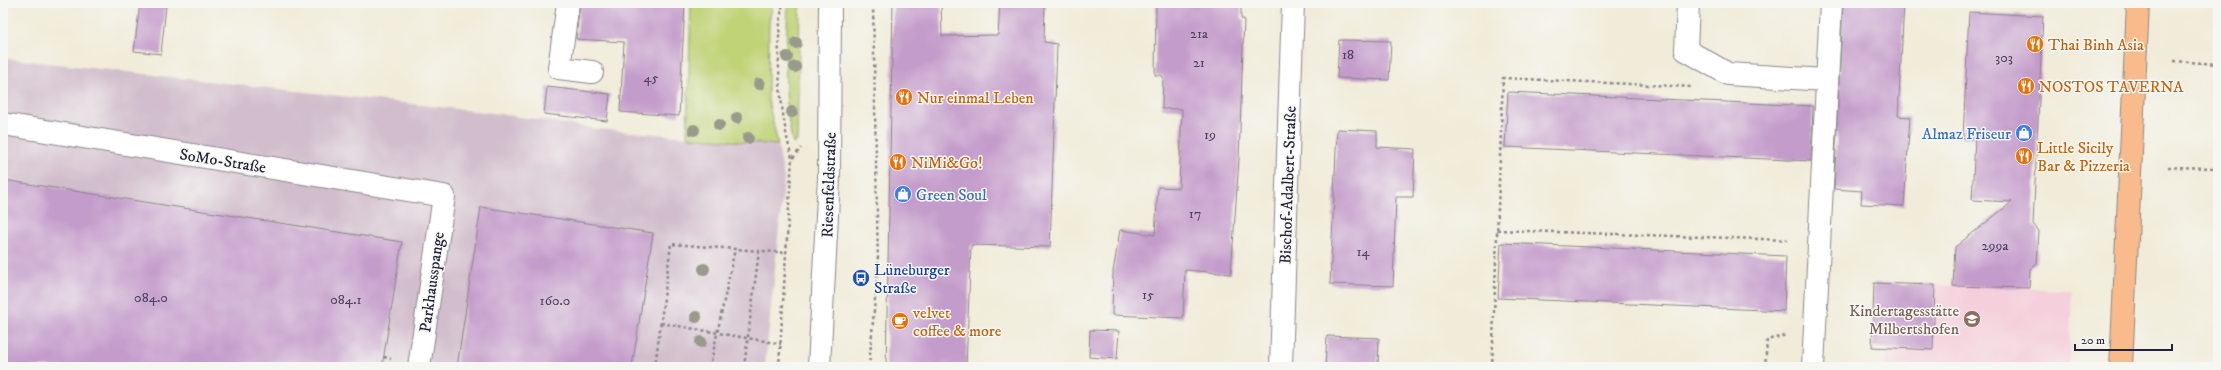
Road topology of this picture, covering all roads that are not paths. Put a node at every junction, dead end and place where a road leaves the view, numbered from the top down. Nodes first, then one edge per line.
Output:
1 (568, 3) edge
2 (830, 3) edge
3 (1294, 3) edge
4 (1688, 3) edge
5 (1831, 3) edge
6 (2138, 3) edge
7 (592, 72) dead end
8 (1826, 80) junction
9 (3, 124) edge
10 (444, 196) joint
11 (419, 367) edge
12 (819, 367) edge
13 (1281, 367) edge
14 (1812, 367) edge
15 (2121, 367) edge

1 - 7 street
2 - 12 street, Riesenfeldstraße
3 - 13 street, Bischof-Adalbert-Straße
4 - 8 street
5 - 8 street
6 - 15 main road
8 - 14 street
9 - 10 street, SoMo-Straße
10 - 11 street, Parkhausspange

